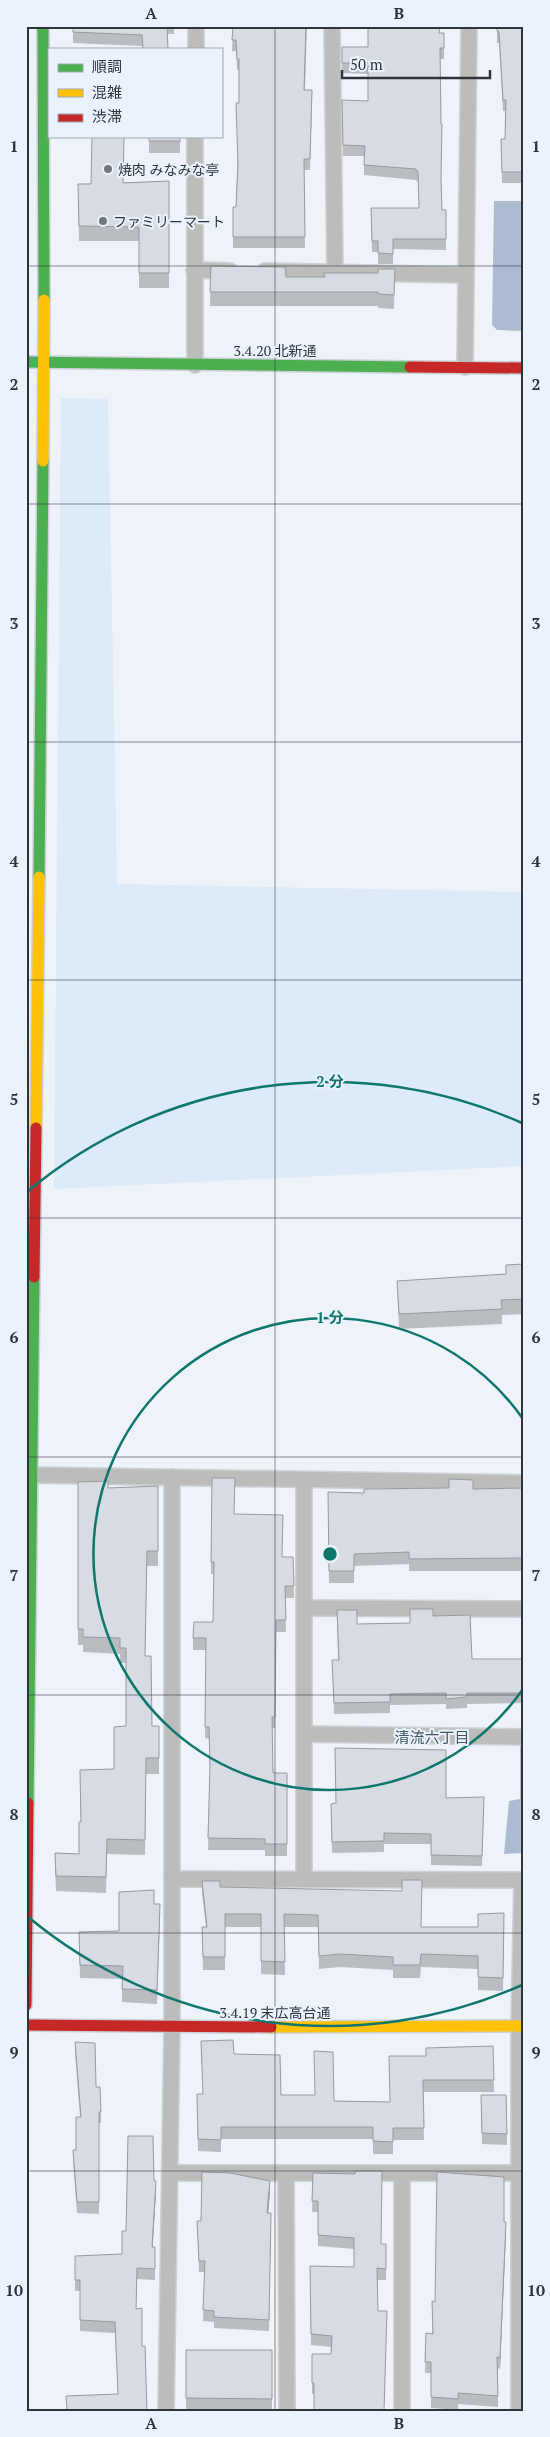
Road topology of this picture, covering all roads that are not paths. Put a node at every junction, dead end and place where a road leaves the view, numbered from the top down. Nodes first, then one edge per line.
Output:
1 (42, 26) edge
2 (196, 26) edge
3 (332, 26) edge
4 (469, 26) edge
5 (196, 48) edge
6 (195, 138) edge
7 (194, 270) junction
8 (335, 273) junction
9 (466, 275) junction
10 (26, 362) edge
11 (44, 362) junction
12 (195, 365) junction
13 (465, 366) junction
14 (524, 368) edge
15 (32, 1475) junction
16 (172, 1477) junction
17 (304, 1480) junction
18 (524, 1483) edge
19 (304, 1608) junction
20 (524, 1609) edge
21 (304, 1734) junction
22 (524, 1737) edge
23 (28, 1766) edge
24 (172, 1879) junction
25 (304, 1879) junction
26 (523, 1880) edge
27 (26, 2005) edge
28 (26, 2024) edge
29 (521, 2026) edge
30 (172, 2027) junction
31 (170, 2173) junction
32 (286, 2173) junction
33 (402, 2173) junction
34 (521, 2173) edge
35 (166, 2411) edge
36 (287, 2411) edge
37 (402, 2411) edge
38 (519, 2411) edge

1 - 11 street
2 - 5 street
3 - 8 street
4 - 9 street
6 - 7 street
7 - 8 street
7 - 12 street
8 - 9 street
9 - 13 street
10 - 11 street, 3.4.20 北新通
11 - 12 street, 3.4.20 北新通
11 - 15 street
12 - 13 street, 3.4.20 北新通
13 - 14 street, 3.4.20 北新通
15 - 16 street
15 - 23 street
16 - 17 street
16 - 24 street
17 - 18 street
17 - 19 street
19 - 20 street
19 - 21 street
21 - 22 street
21 - 25 street
23 - 27 street
24 - 25 street
24 - 30 street
25 - 26 street
26 - 29 street
28 - 30 street, 3.4.19 末広高台通
29 - 30 street, 3.4.19 末広高台通
29 - 34 street
30 - 31 street
31 - 32 street
31 - 35 street
32 - 33 street
32 - 36 street
33 - 34 street
33 - 37 street
34 - 38 street

